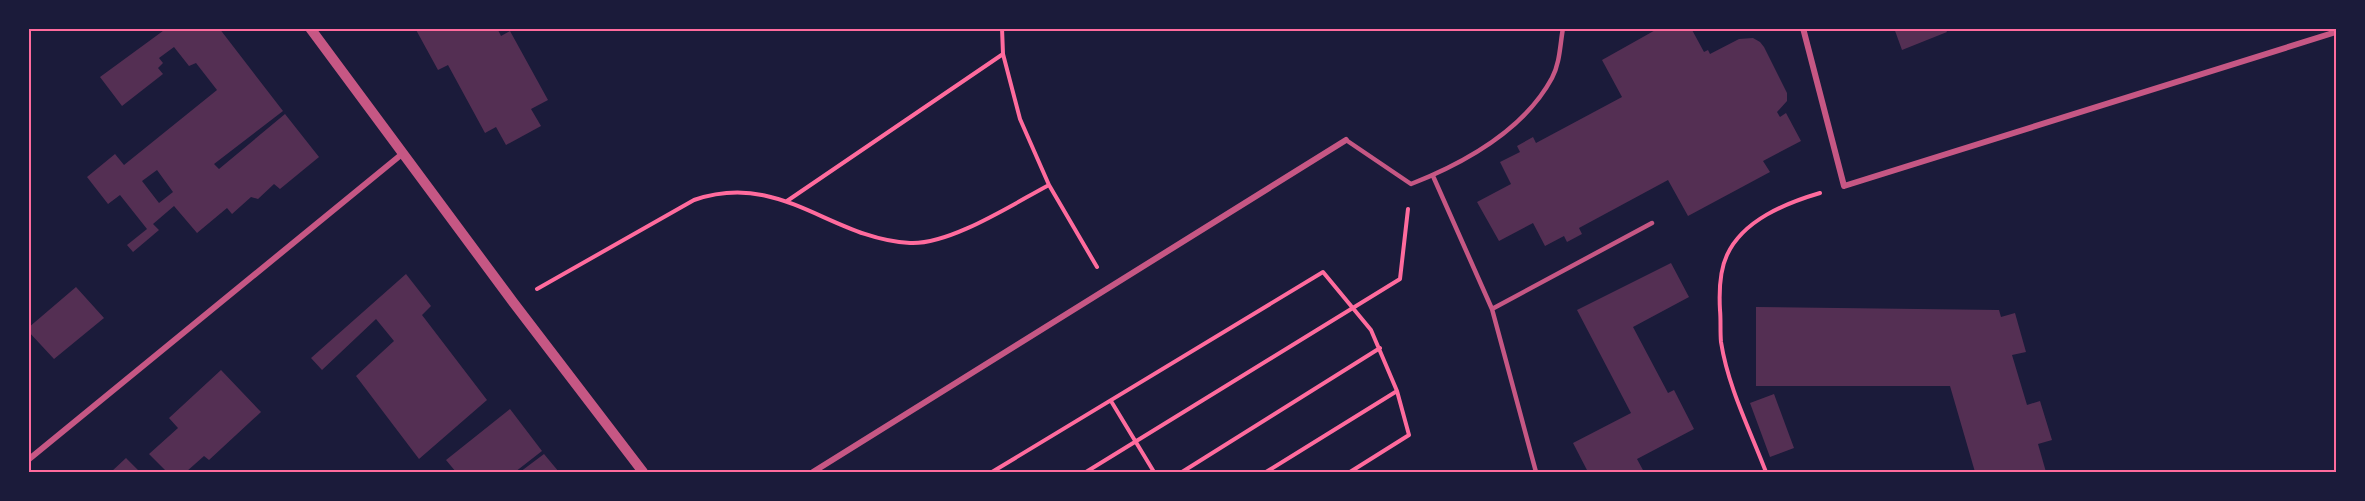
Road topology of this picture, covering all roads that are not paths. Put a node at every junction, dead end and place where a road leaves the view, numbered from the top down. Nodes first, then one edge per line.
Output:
1 (310, 28) edge
2 (1563, 28) edge
3 (1803, 28) edge
4 (2337, 32) edge
5 (1346, 140) joint
6 (402, 154) junction
7 (1433, 176) junction
8 (1653, 223) dead end
9 (1492, 309) junction
10 (28, 460) edge
11 (643, 472) edge
12 (813, 472) edge
13 (1536, 472) edge

1 - 6 street
2 - 7 lane
3 - 4 street
5 - 7 lane
5 - 12 street
6 - 10 street
6 - 11 street
7 - 9 lane
8 - 9 lane
9 - 13 lane

